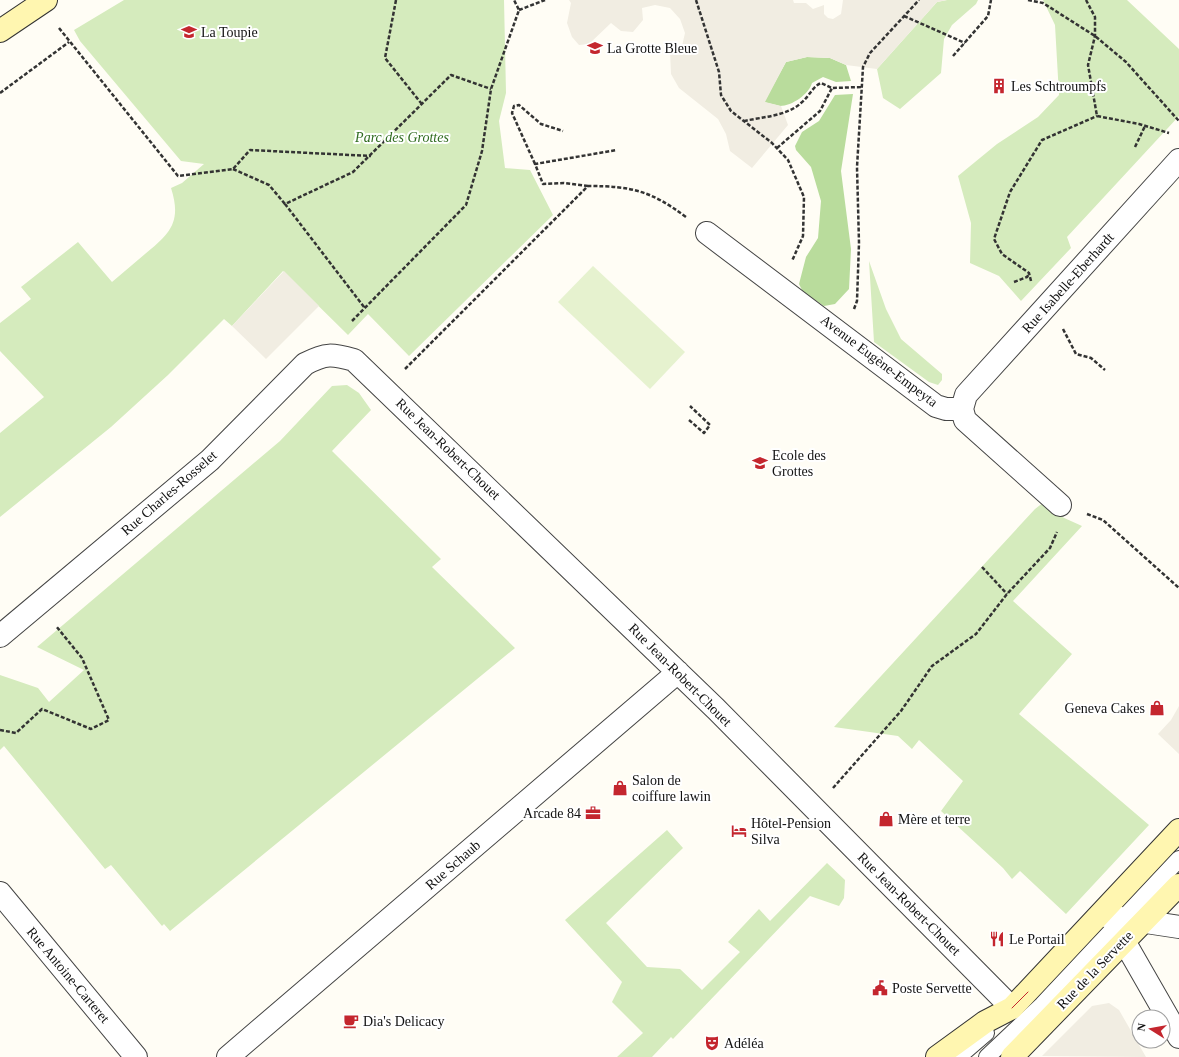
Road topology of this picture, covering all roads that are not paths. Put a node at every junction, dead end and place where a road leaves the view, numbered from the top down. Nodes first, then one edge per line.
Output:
1 (46, 0) edge
2 (0, 31) edge
3 (1179, 160) edge
4 (707, 233) road end
5 (338, 356) joint
6 (962, 409) junction
7 (1060, 505) road end
8 (0, 636) edge
9 (678, 672) junction
10 (1179, 830) edge
11 (1179, 859) edge
12 (1179, 884) edge
13 (0, 893) edge
14 (1100, 915) junction
15 (1133, 920) junction
16 (1179, 927) edge
17 (1124, 940) junction
18 (1012, 1008) junction
19 (1179, 1037) edge
20 (136, 1057) edge
21 (228, 1057) edge
22 (937, 1057) edge
23 (958, 1057) edge
24 (987, 1057) edge
25 (1012, 1057) edge

1 - 2 main road
3 - 6 street, Rue Isabelle-Eberhardt
4 - 6 street, Avenue Eugène-Empeyta
5 - 8 street, Rue Charles-Rosselet
5 - 9 street, Rue Jean-Robert-Chouet
6 - 7 street
9 - 18 street, Rue Jean-Robert-Chouet
9 - 21 street, Rue Schaub
10 - 14 main road
11 - 15 lane
12 - 15 main road, Rue de la Servette
13 - 20 street, Rue Antoine-Carteret
14 - 15 street
14 - 18 main road
15 - 16 street
15 - 17 main road, Rue de la Servette
15 - 24 lane
17 - 19 street
17 - 25 main road, Rue de la Servette
18 - 22 main road
18 - 23 lane

